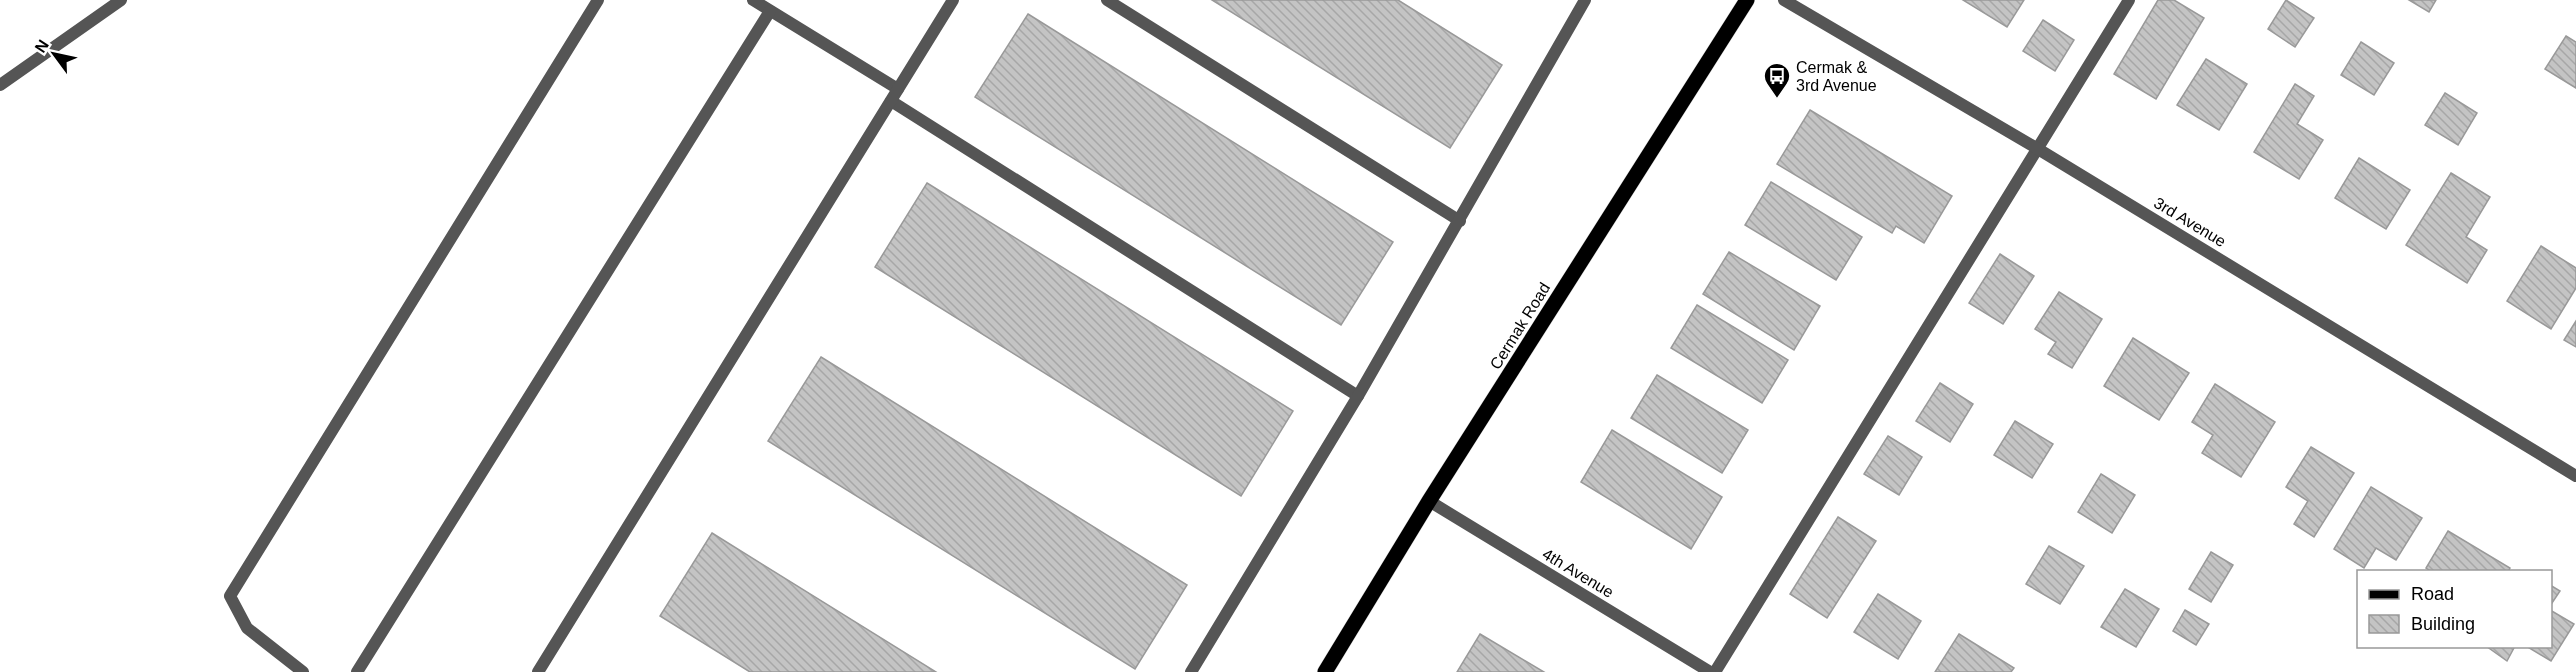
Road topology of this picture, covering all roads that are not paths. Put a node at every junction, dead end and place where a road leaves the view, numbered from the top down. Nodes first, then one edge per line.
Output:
1 (121, 0) edge
2 (598, 0) edge
3 (753, 0) edge
4 (953, 0) edge
5 (1107, 0) edge
6 (1585, 0) edge
7 (1747, 0) edge
8 (1784, 0) edge
9 (2129, 0) edge
10 (770, 10) junction
11 (0, 86) edge
12 (898, 89) junction
13 (891, 101) junction
14 (2038, 149) junction
15 (1460, 220) junction
16 (1358, 396) junction
17 (2576, 476) edge
18 (1429, 501) junction
19 (303, 672) edge
20 (357, 672) edge
21 (538, 672) edge
22 (1191, 672) edge
23 (1325, 672) edge
24 (1710, 672) edge
25 (1715, 672) edge

1 - 11 street
2 - 19 street
3 - 10 street
4 - 12 street
5 - 15 street
6 - 15 street
7 - 18 main road, Cermak Road
8 - 14 street, 3rd Avenue
9 - 14 street
10 - 12 street
10 - 20 street
12 - 13 street
13 - 16 street
13 - 21 street
14 - 17 street, 3rd Avenue
14 - 25 street
15 - 16 street
16 - 22 street
18 - 23 main road, Cermak Road
18 - 24 street, 4th Avenue

